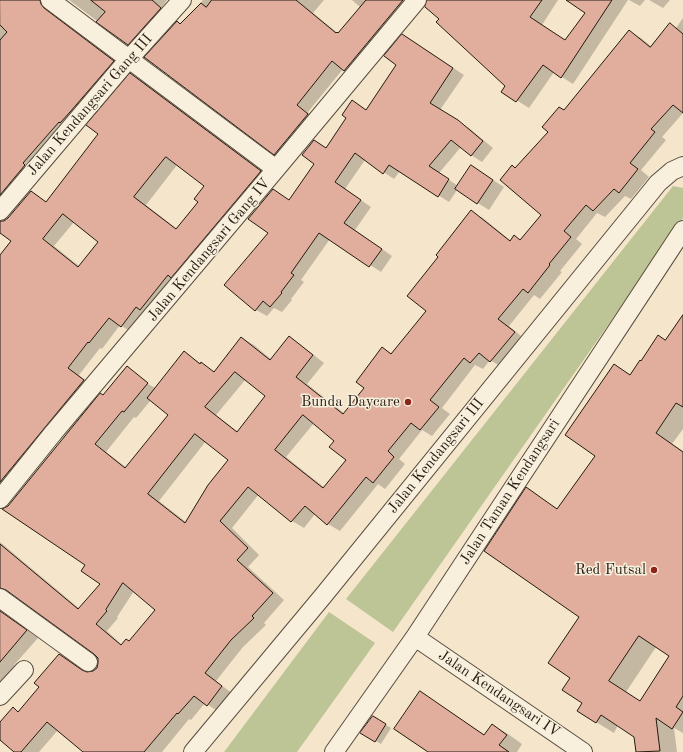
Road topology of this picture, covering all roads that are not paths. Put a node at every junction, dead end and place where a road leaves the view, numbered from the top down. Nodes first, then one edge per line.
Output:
1 (50, 0) edge
2 (182, 0) edge
3 (417, 0) edge
4 (128, 60) junction
5 (683, 166) edge
6 (276, 169) junction
7 (0, 211) edge
8 (683, 230) edge
9 (0, 499) edge
10 (0, 598) edge
11 (415, 637) junction
12 (88, 662) dead end
13 (24, 670) dead end
14 (0, 696) edge
15 (193, 752) edge
16 (334, 752) edge
17 (583, 752) edge

1 - 4 street
2 - 4 street, Jalan Kendangsari Gang III
3 - 6 street, Jalan Kendangsari Gang IV
4 - 6 street
4 - 7 street, Jalan Kendangsari Gang III
5 - 15 street, Jalan Kendangsari III
6 - 9 street, Jalan Kendangsari Gang IV
8 - 11 street, Jalan Taman Kendangsari
10 - 12 street
11 - 16 street, Jalan Taman Kendangsari
11 - 17 street, Jalan Kendangsari IV
13 - 14 street

